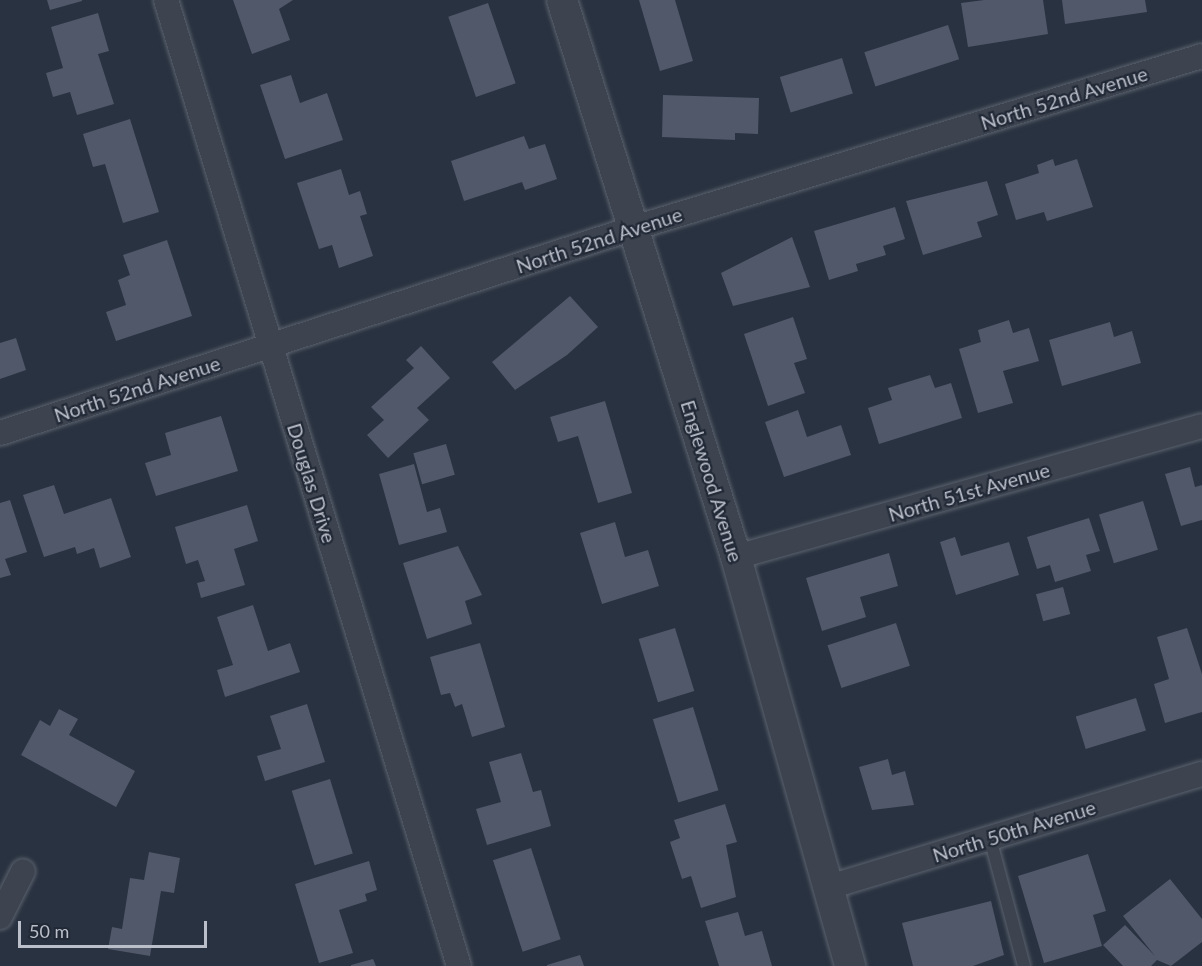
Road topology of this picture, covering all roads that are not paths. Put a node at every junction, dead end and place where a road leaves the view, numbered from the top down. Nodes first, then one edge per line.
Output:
1 (166, 0) edge
2 (562, 0) edge
3 (1202, 56) edge
4 (634, 228) junction
5 (270, 346) junction
6 (1202, 426) edge
7 (0, 433) edge
8 (736, 557) junction
9 (1202, 774) edge
10 (990, 838) junction
11 (23, 871) dead end
12 (825, 888) junction
13 (0, 917) edge
14 (459, 966) edge
15 (850, 966) edge
16 (1024, 966) edge

1 - 5 street, Douglas Drive
2 - 4 street, Englewood Avenue
3 - 4 street, North 52nd Avenue
4 - 5 street, North 52nd Avenue
4 - 8 street, Englewood Avenue
5 - 7 street, North 52nd Avenue
5 - 14 street, Douglas Drive
6 - 8 street, North 51st Avenue
8 - 12 street, Englewood Avenue
9 - 10 street, North 50th Avenue
10 - 12 street, North 50th Avenue
10 - 16 lane
11 - 13 street
12 - 15 street, Englewood Avenue

